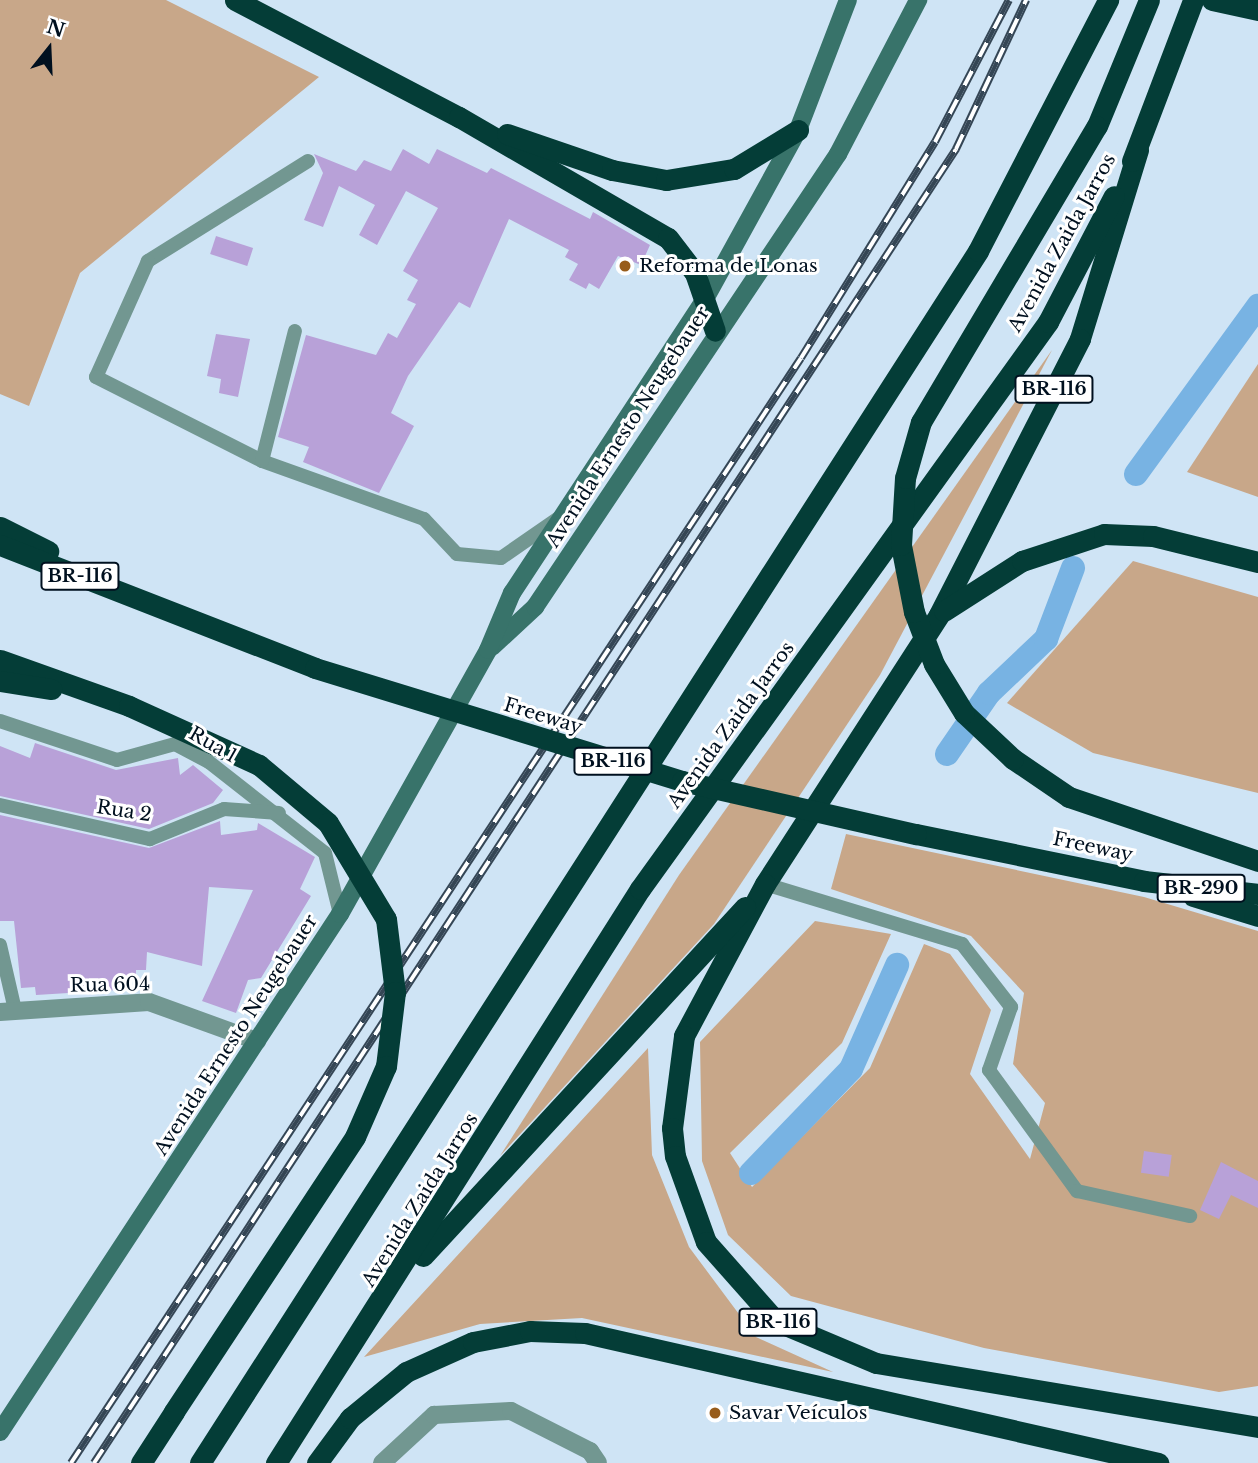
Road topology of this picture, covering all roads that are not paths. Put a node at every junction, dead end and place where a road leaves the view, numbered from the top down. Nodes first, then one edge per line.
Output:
1 (234, 0) edge
2 (848, 0) edge
3 (918, 0) edge
4 (1108, 0) edge
5 (1149, 0) edge
6 (1194, 0) edge
7 (1212, 0) edge
8 (1258, 9) edge
9 (459, 117) junction
10 (798, 131) junction
11 (1138, 150) junction
12 (308, 161) dead end
13 (704, 301) junction
14 (295, 331) dead end
15 (715, 331) junction
16 (262, 461) junction
17 (564, 514) junction
18 (0, 527) edge
19 (0, 545) edge
20 (1258, 562) edge
21 (159, 607) junction
22 (939, 615) junction
23 (488, 650) junction
24 (0, 660) edge
25 (0, 681) edge
26 (95, 696) junction
27 (0, 721) edge
28 (0, 805) edge
29 (280, 813) junction
30 (1258, 861) edge
31 (1144, 881) junction
32 (765, 884) junction
33 (1258, 894) edge
34 (340, 914) junction
35 (1258, 916) edge
36 (0, 945) edge
37 (8, 1011) edge
38 (257, 1041) junction
39 (1190, 1216) dead end
40 (387, 1295) junction
41 (1258, 1427) edge
42 (0, 1432) edge
43 (141, 1463) edge
44 (200, 1463) edge
45 (276, 1463) edge
46 (317, 1463) edge
47 (382, 1463) edge
48 (598, 1463) edge
49 (1157, 1463) edge

1 - 9 highway
2 - 10 main road, Avenida Ernesto Neugebauer
3 - 15 main road, Avenida Ernesto Neugebauer
4 - 44 highway, Avenida Zaida Jarros
5 - 30 highway, bridge
6 - 11 highway, Avenida Zaida Jarros / BR-116
7 - 8 highway
9 - 10 highway
9 - 13 highway
10 - 13 main road, Avenida Ernesto Neugebauer
11 - 22 highway, BR-116
11 - 40 highway, Avenida Zaida Jarros
12 - 16 lane
13 - 15 highway
13 - 17 main road, Avenida Ernesto Neugebauer
14 - 16 lane
15 - 23 main road, Avenida Ernesto Neugebauer
16 - 17 lane
17 - 23 main road, Avenida Ernesto Neugebauer
18 - 21 highway
19 - 21 highway, Freeway / BR-116
20 - 22 highway
21 - 31 highway, Freeway / BR-116, bridge
22 - 32 highway, BR-116
23 - 34 main road, Avenida Ernesto Neugebauer
24 - 26 highway
25 - 26 highway
26 - 43 highway, bridge
27 - 29 lane, Rua 1
28 - 29 lane, Rua 2
29 - 34 lane, Rua 1
31 - 33 highway, Freeway / BR-290
31 - 35 highway, BR-116
32 - 39 lane
32 - 40 highway
32 - 41 highway, BR-116
34 - 38 main road, Avenida Ernesto Neugebauer
36 - 37 lane
37 - 38 street, Rua 604
38 - 42 main road, Avenida Ernesto Neugebauer
40 - 45 highway, Avenida Zaida Jarros
46 - 49 highway
47 - 48 street

